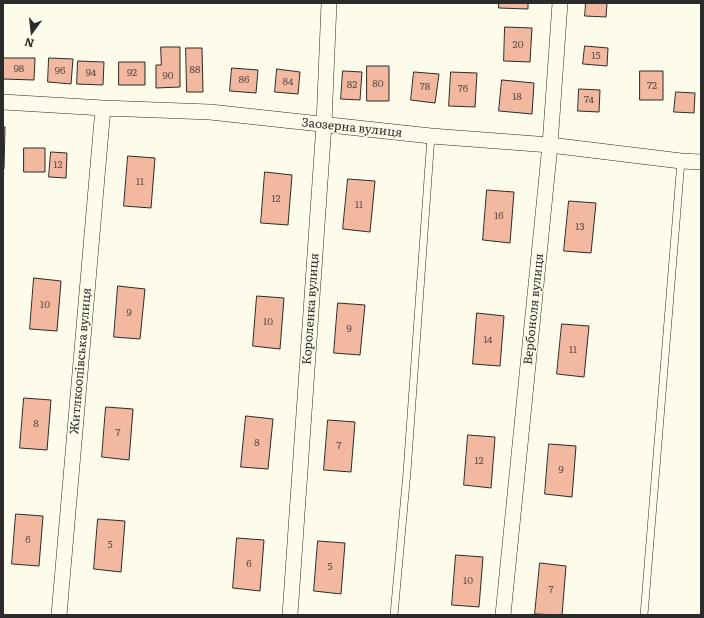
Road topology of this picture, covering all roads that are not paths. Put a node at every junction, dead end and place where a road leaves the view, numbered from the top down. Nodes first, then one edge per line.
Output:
1 (329, 3) edge
2 (560, 3) edge
3 (3, 102) edge
4 (103, 108) junction
5 (324, 124) junction
6 (431, 136) junction
7 (550, 145) junction
8 (681, 161) junction
9 (701, 162) edge
10 (59, 615) edge
11 (290, 615) edge
12 (394, 615) edge
13 (503, 615) edge
14 (644, 615) edge

1 - 5 street, Короленка вулиця
2 - 7 street, Вербоноля вулиця
3 - 4 street, Заозерна вулиця
4 - 5 street, Заозерна вулиця
4 - 10 street, Житлкоопівська вулиця
5 - 6 street, Заозерна вулиця
5 - 11 street, Короленка вулиця
6 - 7 street, Заозерна вулиця
6 - 12 lane
7 - 8 street, Заозерна вулиця
7 - 13 street, Вербоноля вулиця
8 - 9 street, Заозерна вулиця
8 - 14 lane

